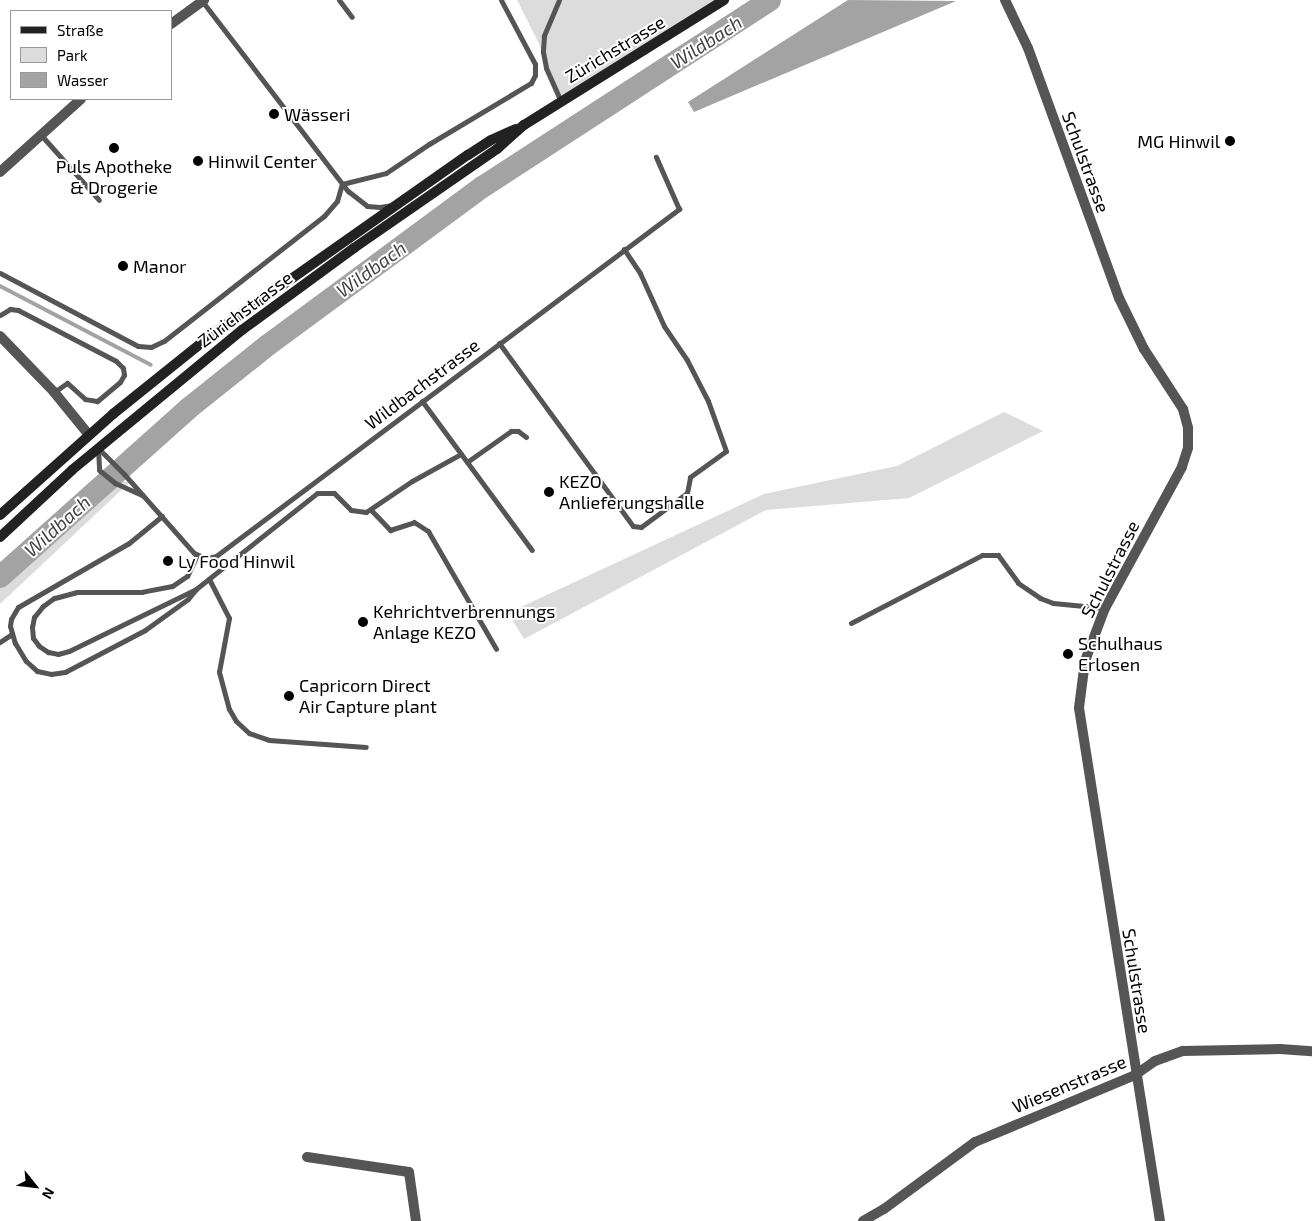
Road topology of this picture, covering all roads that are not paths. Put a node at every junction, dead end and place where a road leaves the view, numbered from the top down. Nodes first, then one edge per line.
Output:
1 (339, 0) edge
2 (501, 0) edge
3 (560, 0) edge
4 (724, 0) edge
5 (1005, 0) edge
6 (203, 1) edge
7 (352, 17) dead end
8 (172, 23) edge
9 (80, 100) edge
10 (561, 101) junction
11 (524, 126) junction
12 (40, 134) junction
13 (656, 157) dead end
14 (0, 172) edge
15 (342, 184) junction
16 (99, 200) dead end
17 (396, 203) junction
18 (624, 249) junction
19 (0, 273) edge
20 (0, 315) edge
21 (0, 336) edge
22 (499, 343) junction
23 (54, 392) junction
24 (422, 401) junction
25 (89, 435) junction
26 (526, 437) dead end
27 (98, 448) junction
28 (462, 454) junction
29 (467, 462) junction
30 (145, 497) junction
31 (371, 510) junction
32 (0, 515) edge
33 (162, 516) junction
34 (0, 537) edge
35 (532, 550) dead end
36 (197, 555) junction
37 (209, 579) junction
38 (196, 589) junction
39 (1105, 608) junction
40 (850, 623) dead end
41 (12, 634) junction
42 (0, 642) edge
43 (496, 649) dead end
44 (366, 747) dead end
45 (1312, 1051) edge
46 (1135, 1075) junction
47 (307, 1157) dead end
48 (416, 1221) edge
49 (863, 1221) edge
50 (1160, 1221) edge

1 - 7 lane
2 - 15 lane
3 - 10 lane
4 - 10 main road, Zürichstrasse
5 - 39 street, Schulstrasse
6 - 8 street
6 - 15 lane
9 - 12 street
10 - 11 main road, Zürichstrasse
11 - 17 main road, Zürichstrasse
11 - 27 main road, Zürichstrasse
12 - 14 street
12 - 16 lane
13 - 18 lane, Wildbachstrasse
15 - 17 lane
15 - 19 lane
17 - 25 main road, Zürichstrasse
18 - 22 lane, Wildbachstrasse
18 - 22 lane
20 - 23 lane
21 - 23 street
22 - 24 lane, Wildbachstrasse
23 - 25 street
24 - 28 lane
24 - 36 lane, Wildbachstrasse
25 - 27 main road
25 - 32 main road, Zürichstrasse
26 - 29 lane
27 - 30 lane
27 - 30 lane
27 - 34 main road, Zürichstrasse
28 - 29 lane
28 - 31 lane
29 - 35 lane
30 - 33 lane
31 - 37 lane
31 - 43 lane
33 - 36 lane
33 - 41 lane
36 - 38 lane
37 - 38 lane
37 - 44 lane
38 - 41 lane
39 - 40 lane
39 - 46 street, Schulstrasse
41 - 42 lane
45 - 46 street, Wiesenstrasse
46 - 49 street, Wiesenstrasse
46 - 50 street, Schulstrasse
47 - 48 street

